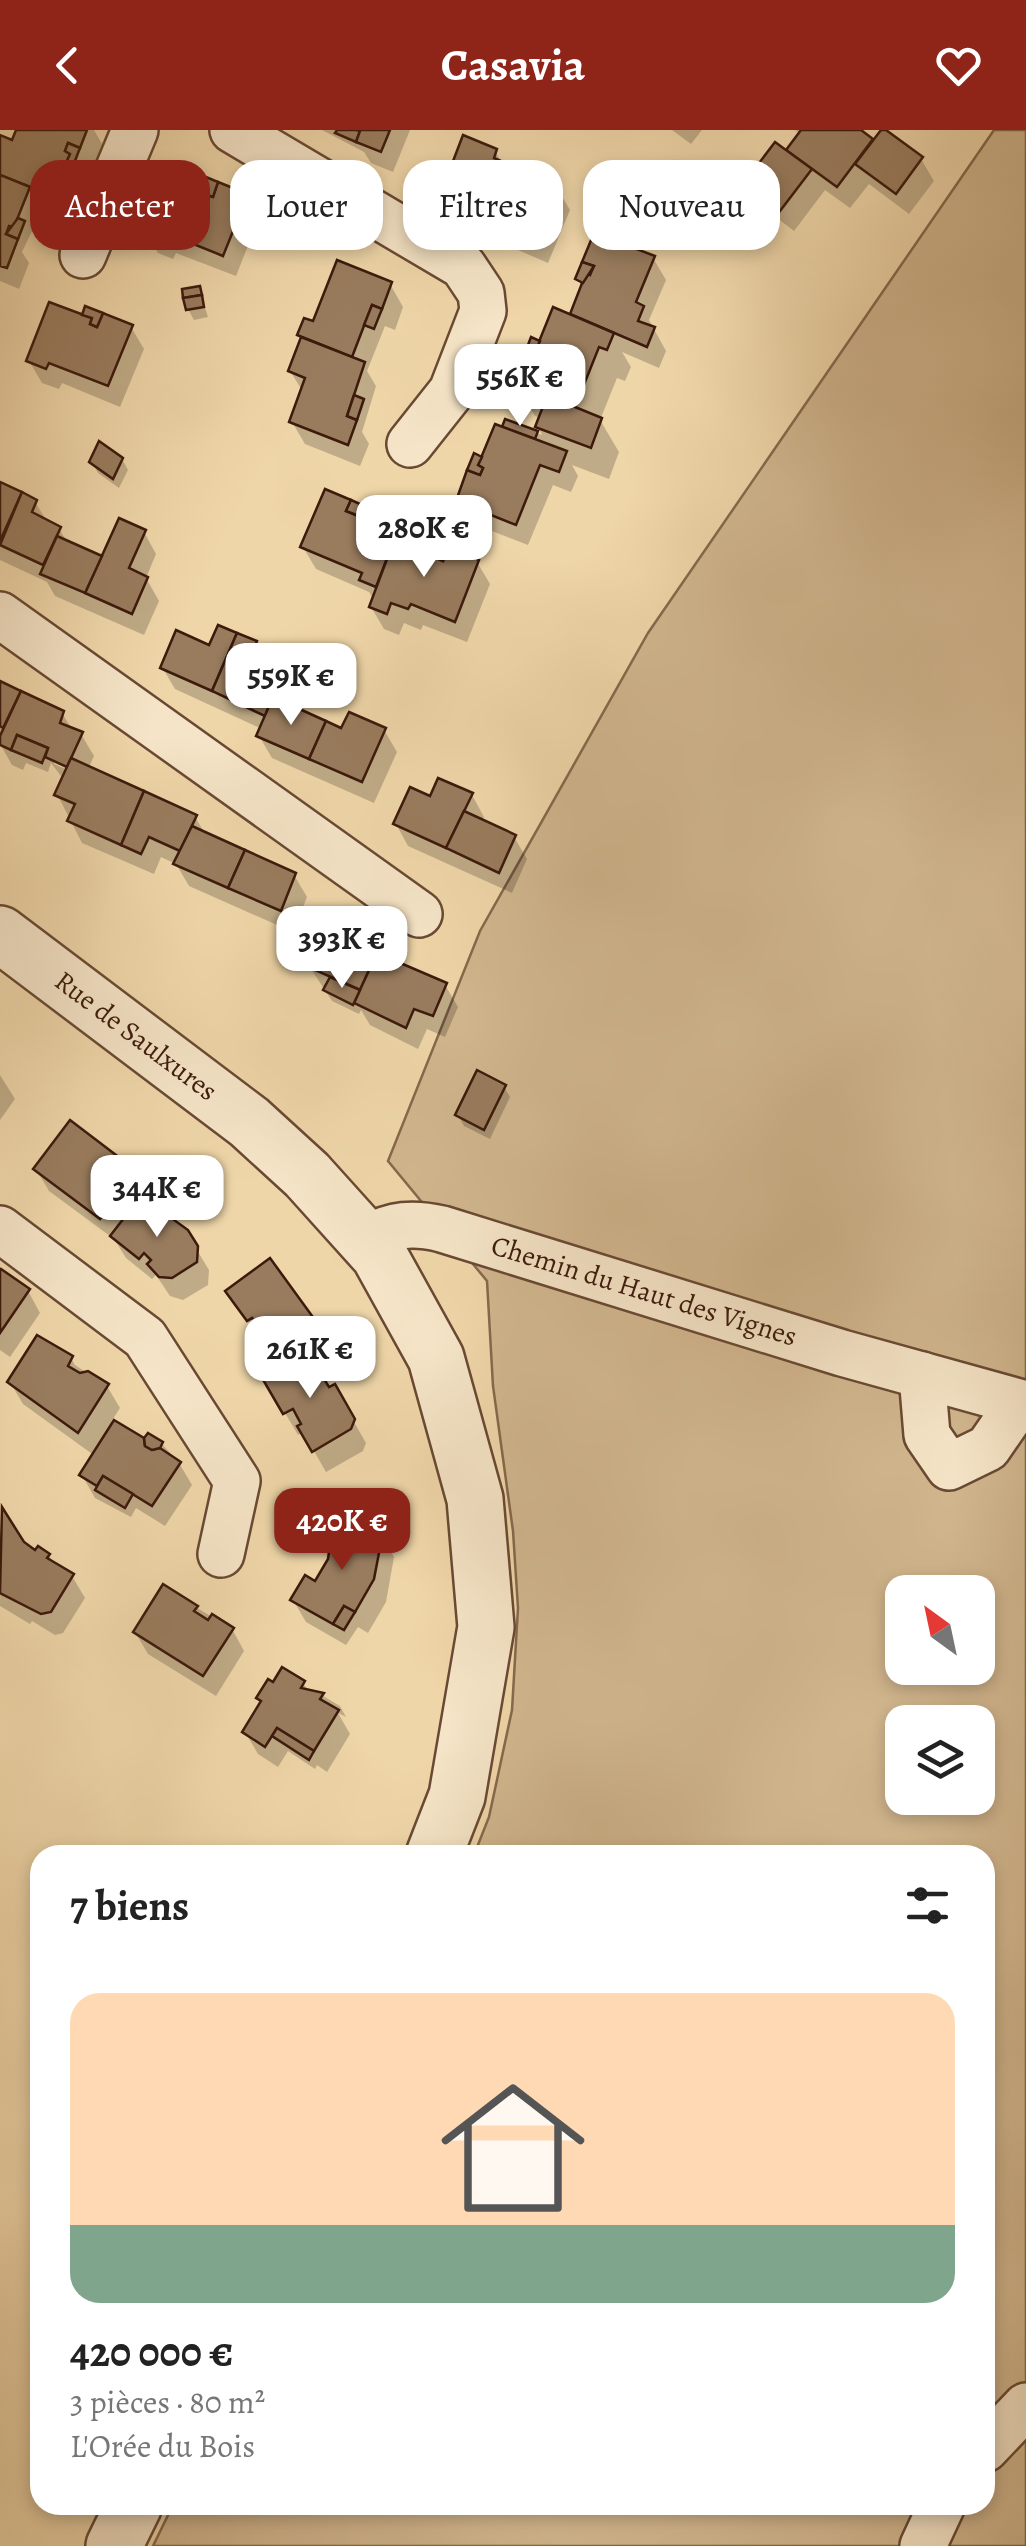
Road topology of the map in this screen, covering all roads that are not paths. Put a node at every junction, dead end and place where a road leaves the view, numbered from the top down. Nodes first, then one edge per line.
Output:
1 (135, 130) edge
2 (233, 130) edge
3 (84, 255) dead end
4 (410, 444) dead end
5 (0, 616) edge
6 (420, 914) dead end
7 (0, 934) edge
8 (0, 1229) edge
9 (379, 1256) junction
10 (922, 1375) junction
11 (1022, 1404) edge
12 (221, 1554) dead end
13 (438, 1845) edge
14 (1026, 2406) edge
15 (995, 2438) edge
16 (129, 2515) edge
17 (937, 2515) edge
18 (114, 2546) edge
19 (923, 2546) edge

1 - 3 street
2 - 4 street
5 - 6 street
7 - 9 street, Rue de Saulxures
8 - 12 street
9 - 10 street, Chemin du Haut des Vignes
9 - 13 street, Rue de Saulxures
10 - 11 street, Chemin du Haut des Vignes
10 - 11 street, Chemin du Haut des Vignes
14 - 15 street
16 - 18 street
17 - 19 street

